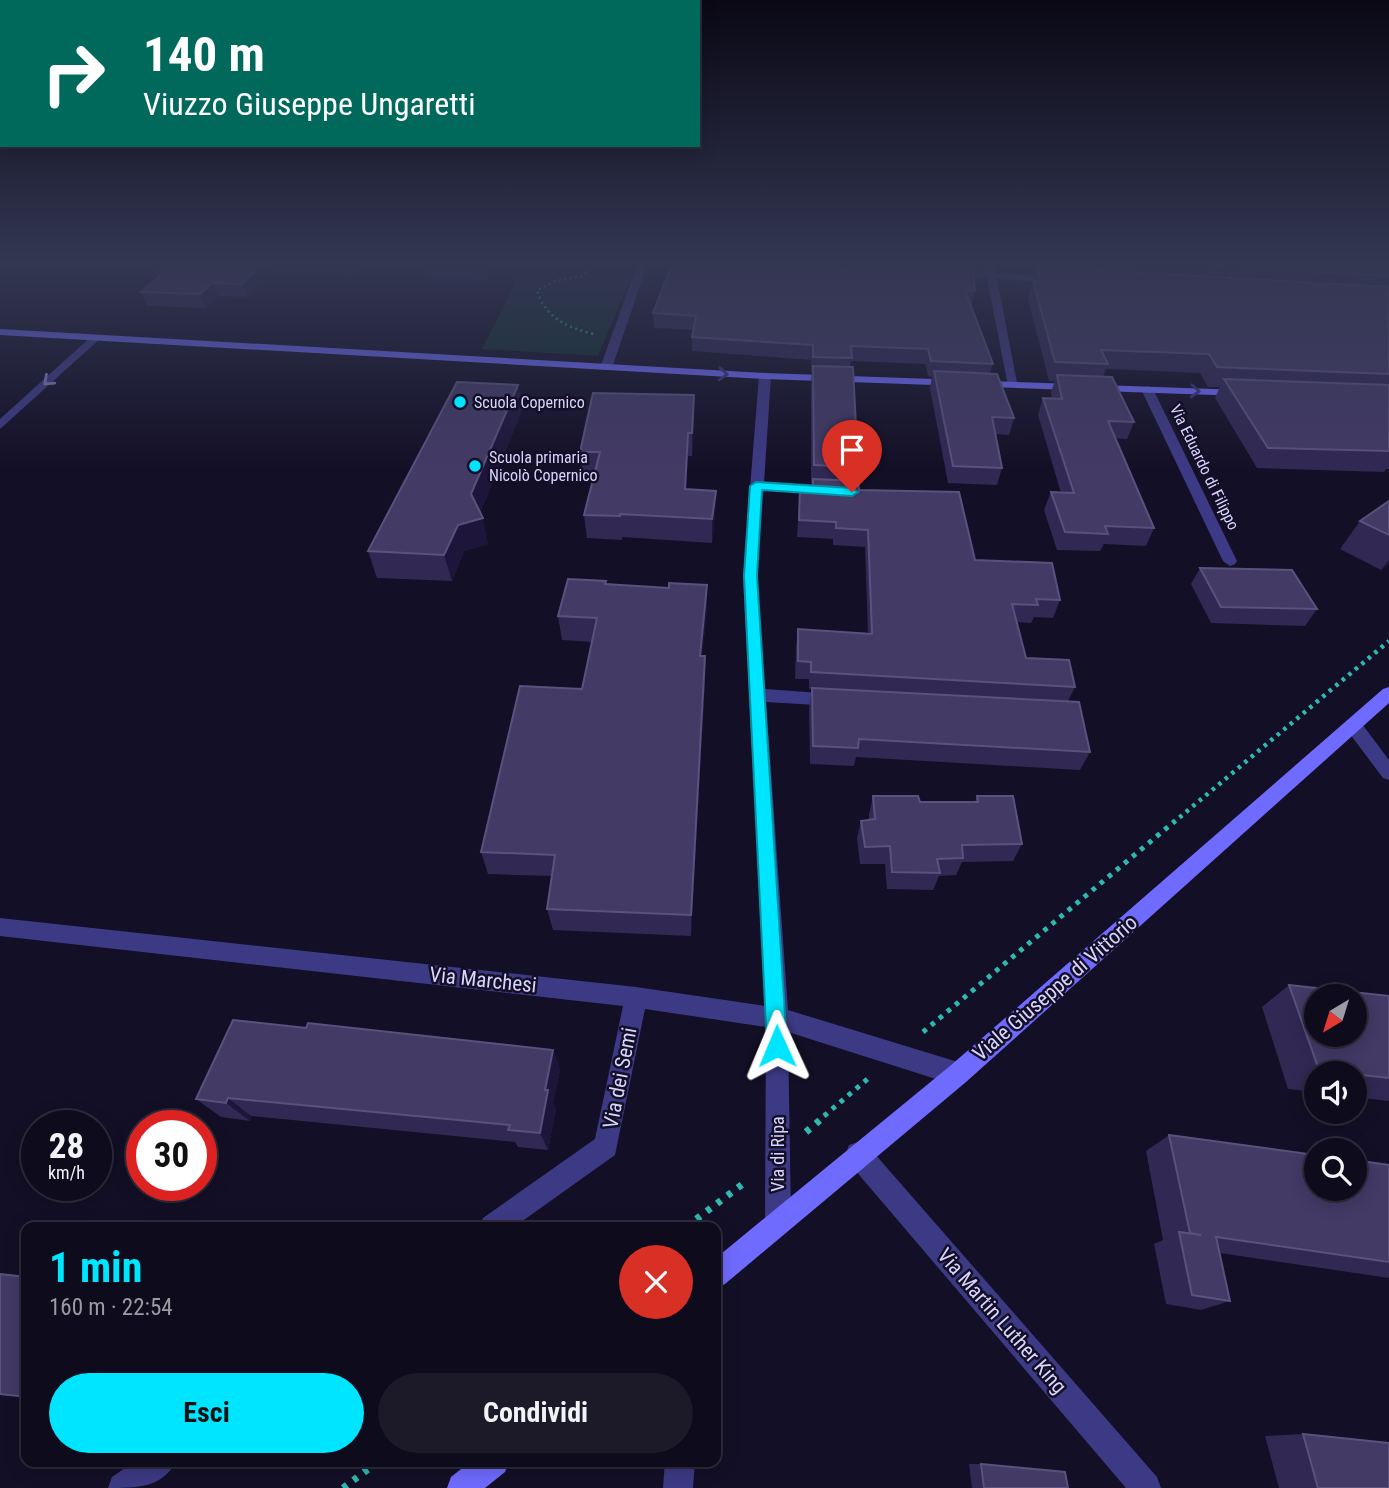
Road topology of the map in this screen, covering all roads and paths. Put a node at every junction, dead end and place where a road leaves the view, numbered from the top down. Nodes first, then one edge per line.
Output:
1 (588, 331) edge
2 (619, 331) edge
3 (1003, 331) edge
4 (0, 332) edge
5 (97, 337) junction
6 (616, 339) junction
7 (606, 368) junction
8 (765, 376) junction
9 (1014, 386) junction
10 (1147, 389) junction
11 (1255, 393) edge
12 (0, 425) edge
13 (756, 486) junction
14 (833, 491) edge
15 (1230, 561) dead end
16 (1389, 641) edge
17 (1389, 693) edge
18 (757, 695) junction
19 (852, 701) edge
20 (1353, 725) junction
21 (1389, 773) edge
22 (0, 927) edge
23 (636, 997) junction
24 (777, 1018) junction
25 (896, 1054) junction
26 (958, 1074) junction
27 (858, 1154) junction
28 (778, 1157) junction
29 (778, 1220) junction
30 (499, 1222) edge
31 (693, 1222) edge
32 (721, 1271) edge
33 (153, 1467) edge
34 (371, 1467) edge
35 (487, 1467) edge
36 (680, 1467) edge
37 (123, 1488) edge
38 (343, 1488) edge
39 (462, 1488) edge
40 (678, 1488) edge
41 (1146, 1488) edge

1 - 6 path
2 - 6 street
3 - 9 street
4 - 5 main road
5 - 7 main road
5 -> 12 street
6 - 7 street
7 -> 8 main road
8 - 9 main road
8 - 13 street, Via di Ripa
9 - 10 main road
10 -> 11 main road
10 - 15 street, Via Eduardo di Filippo
13 - 14 street
13 - 18 street, Via di Ripa
16 - 25 path
17 - 20 main road, Viale Giuseppe di Vittorio
18 - 19 street
18 - 24 street, Via di Ripa
20 - 21 street
20 - 26 main road, Viale Giuseppe di Vittorio
22 - 23 street, Via Marchesi
23 - 24 street, Via Marchesi
23 - 30 street, Via dei Semi
24 - 25 street, Via Marchesi
24 - 28 street, Via di Ripa
25 - 26 street, Via Marchesi
25 - 28 path
26 - 27 main road, Viale Giuseppe di Vittorio
27 - 29 main road, Viale Giuseppe di Vittorio
27 - 41 street, Via Martin Luther King
28 - 29 street, Via di Ripa
28 - 31 path
29 - 32 main road, Viale Giuseppe di Vittorio
33 - 37 street
34 - 38 path
35 - 39 main road
36 - 40 street

